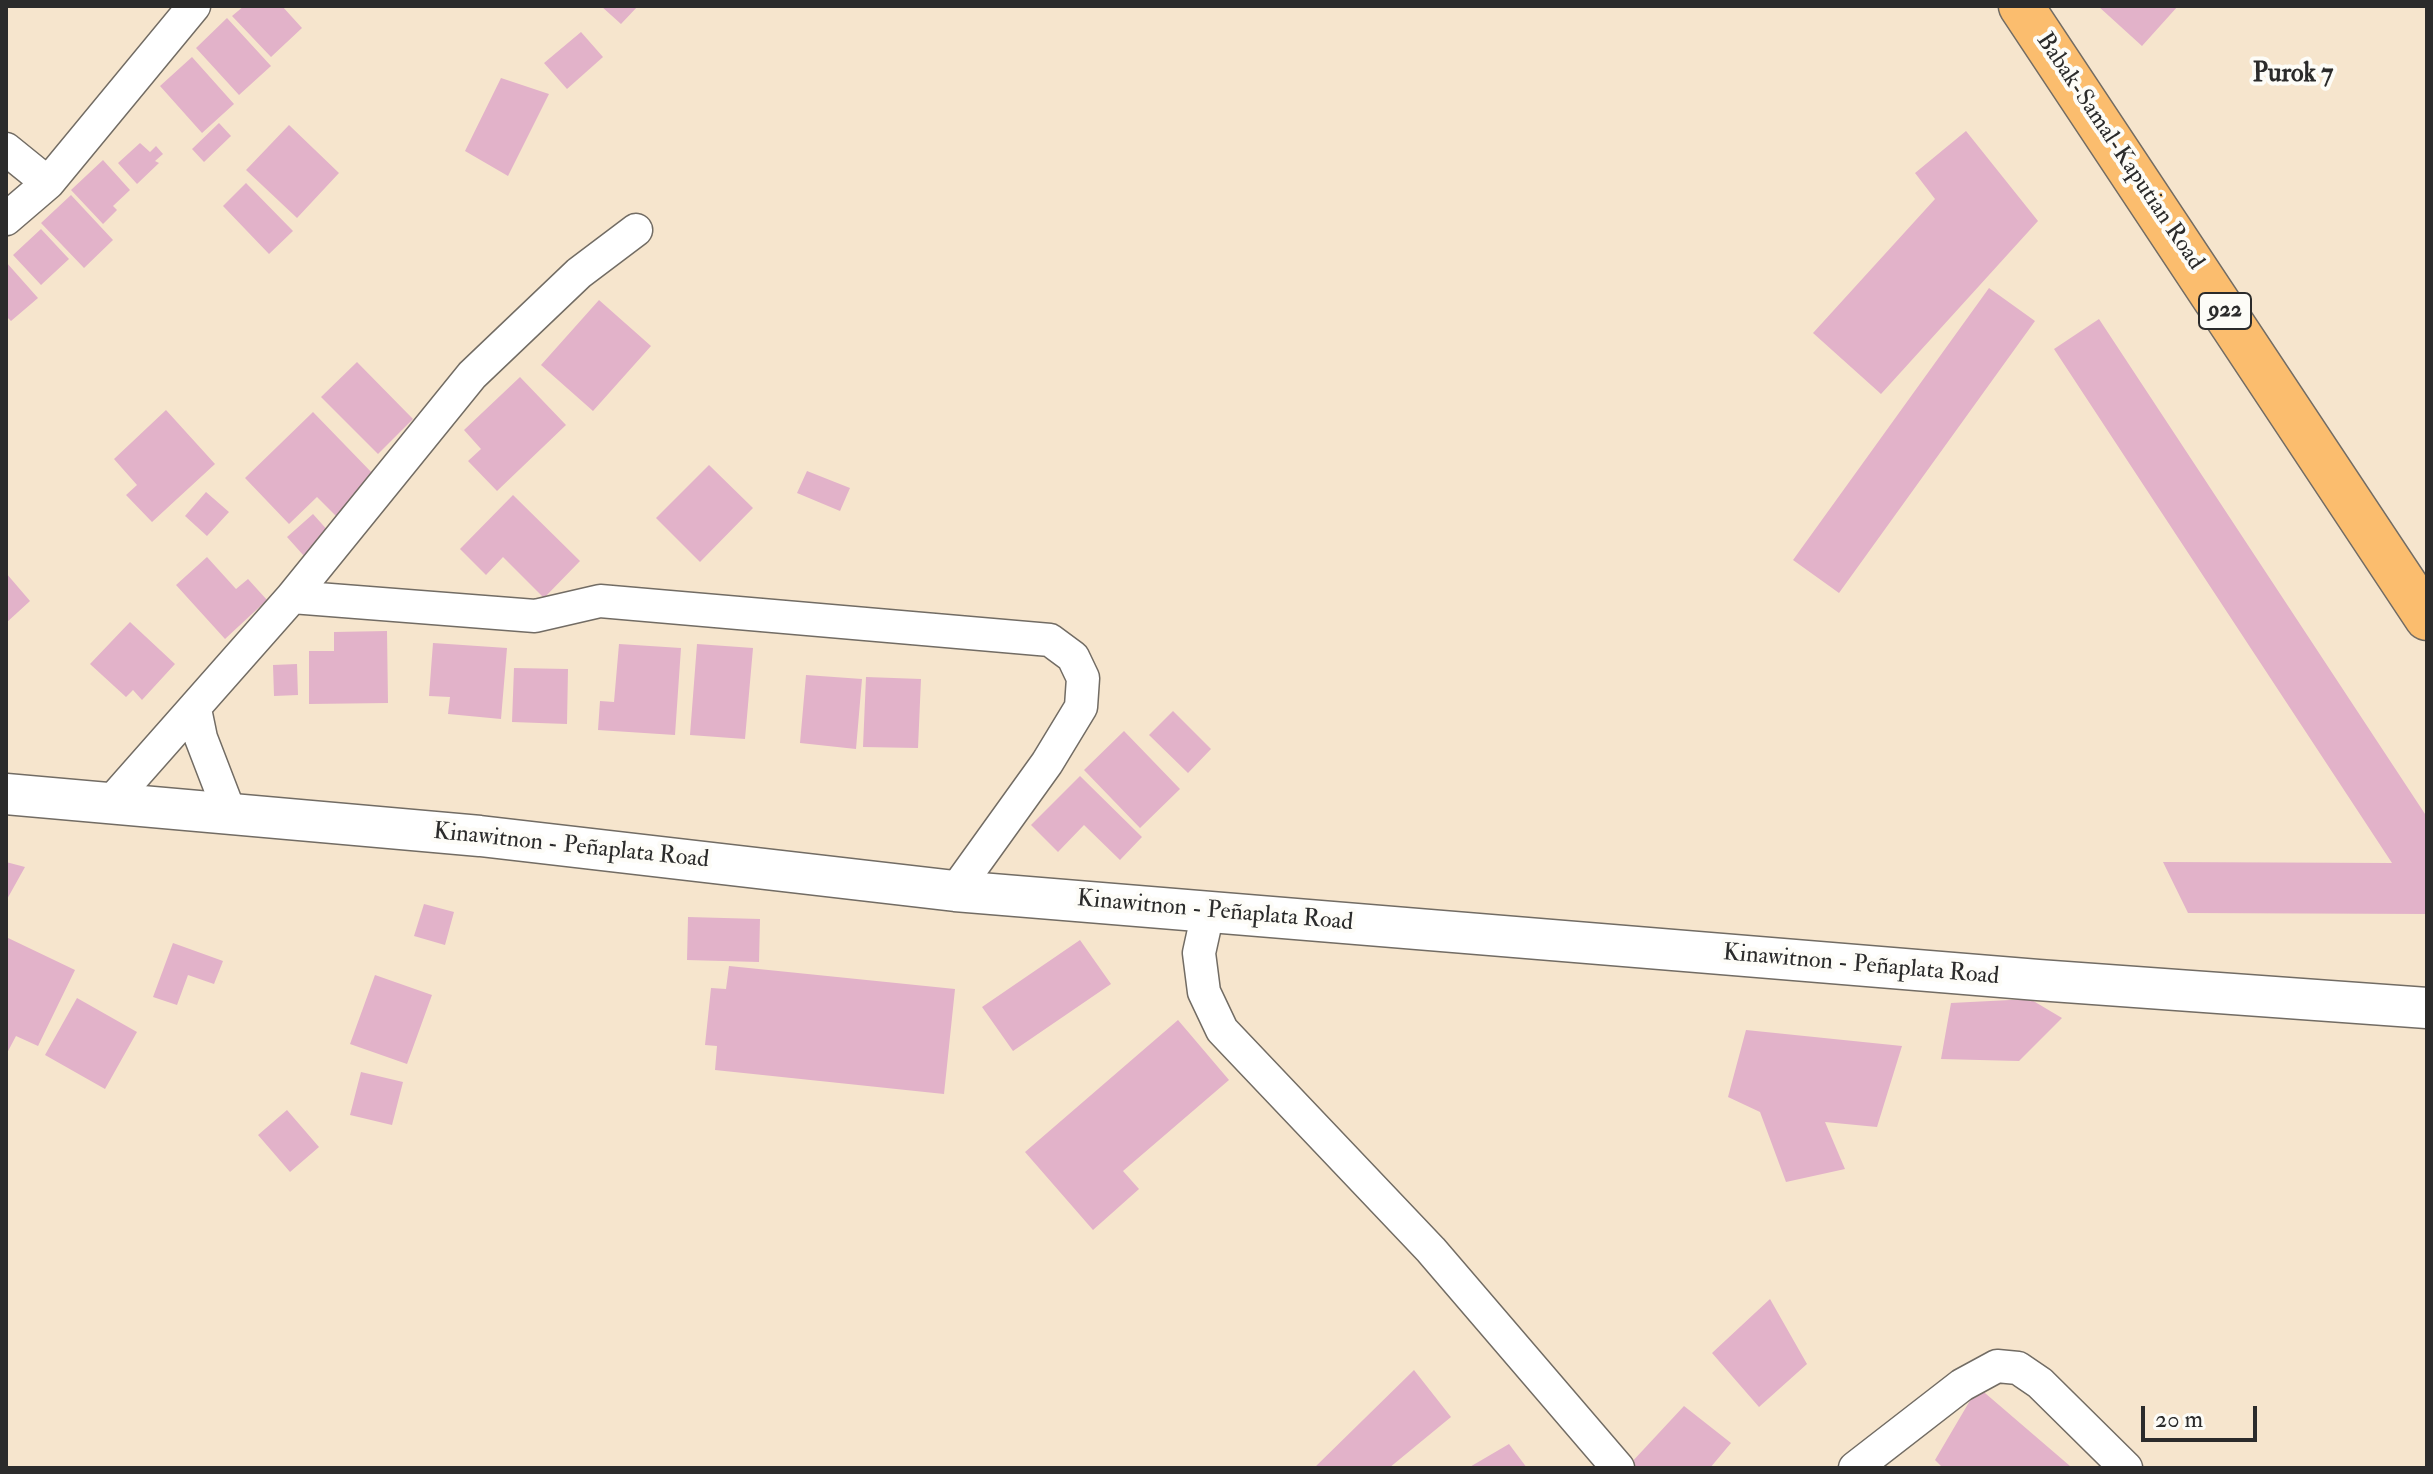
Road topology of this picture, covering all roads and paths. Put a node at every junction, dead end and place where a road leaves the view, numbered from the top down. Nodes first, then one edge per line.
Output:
1 (194, 6) edge
2 (2021, 6) edge
3 (6, 149) edge
4 (48, 183) junction
5 (6, 219) edge
6 (636, 230) dead end
7 (292, 597) junction
8 (2427, 618) edge
9 (195, 709) junction
10 (6, 794) edge
11 (111, 802) junction
12 (231, 816) junction
13 (955, 891) junction
14 (1208, 912) junction
15 (2427, 1008) edge
16 (1618, 1468) edge
17 (1855, 1468) edge
18 (2126, 1468) edge

1 - 4 street
2 - 8 main road, Babak-Samal-Kaputian Road / 922
3 - 4 street
4 - 5 street
6 - 7 street
7 - 9 street
7 - 13 street
9 - 11 street
9 - 12 street
10 - 11 street, Kinawitnon - Peñaplata Road
11 - 12 street, Kinawitnon - Peñaplata Road
12 - 13 street, Kinawitnon - Peñaplata Road
13 - 14 street, Kinawitnon - Peñaplata Road
14 - 15 street, Kinawitnon - Peñaplata Road
14 - 16 street
17 - 18 street

